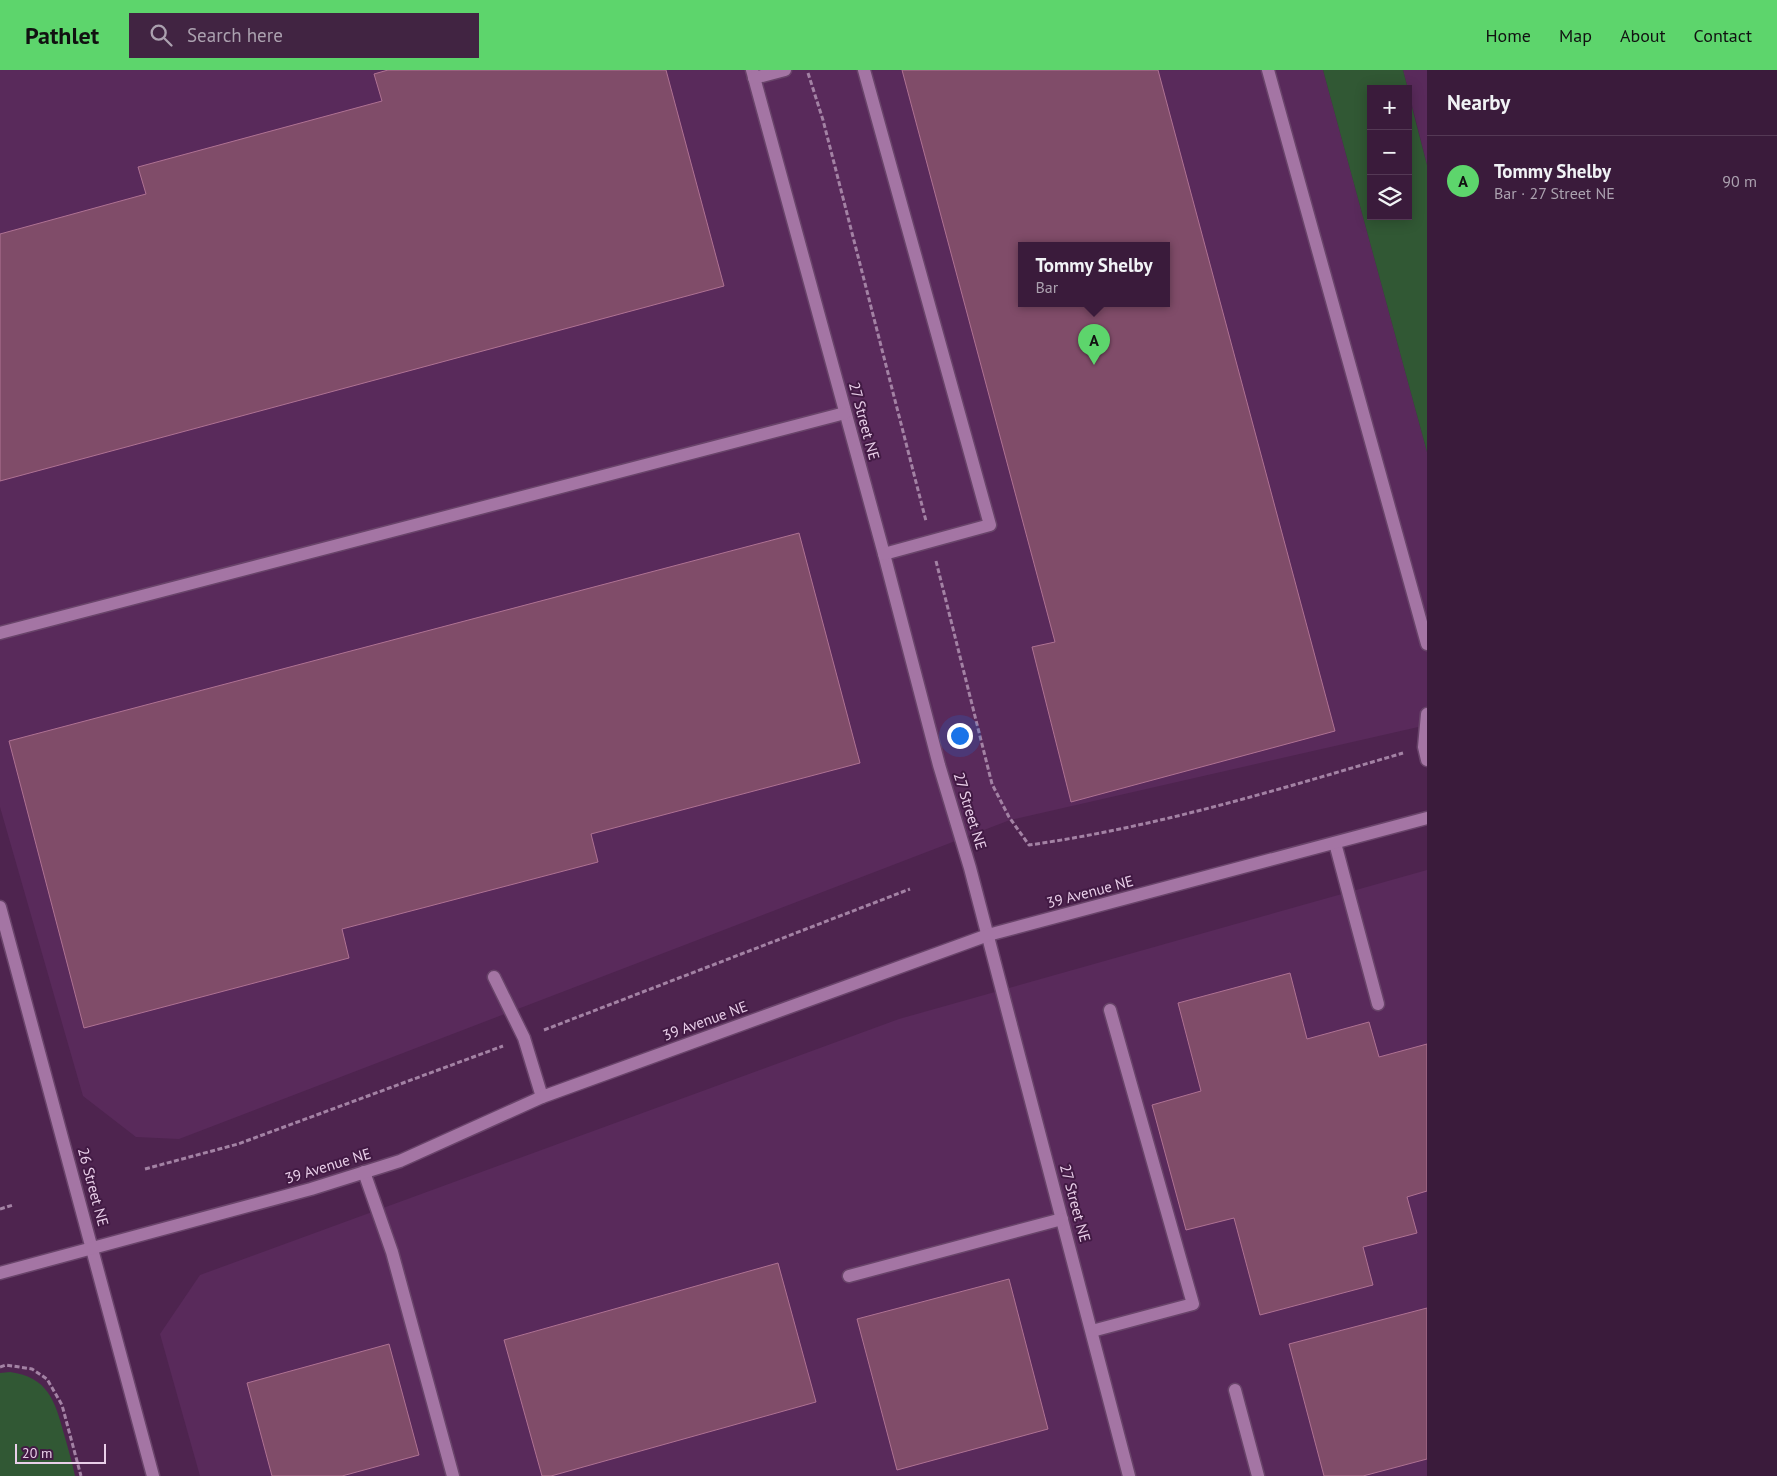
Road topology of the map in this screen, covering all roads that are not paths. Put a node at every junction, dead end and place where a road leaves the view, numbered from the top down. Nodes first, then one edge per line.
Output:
1 (785, 70) edge
2 (864, 70) edge
3 (1268, 70) edge
4 (753, 74) edge
5 (845, 413) junction
6 (884, 554) junction
7 (0, 633) edge
8 (1427, 644) edge
9 (1427, 714) edge
10 (1427, 760) edge
11 (1427, 818) edge
12 (1335, 843) junction
13 (0, 907) edge
14 (4, 934) edge
15 (988, 935) junction
16 (494, 977) dead end
17 (1378, 1004) dead end
18 (1110, 1010) dead end
19 (542, 1097) junction
20 (364, 1172) junction
21 (1062, 1219) junction
22 (93, 1248) junction
23 (0, 1273) edge
24 (849, 1276) dead end
25 (1092, 1331) junction
26 (1234, 1390) dead end
27 (153, 1476) edge
28 (453, 1476) edge
29 (1129, 1476) edge
30 (1258, 1476) edge

1 - 4 street
2 - 6 street
3 - 8 street
4 - 5 street, 27 Street NE
5 - 6 street, 27 Street NE
5 - 7 street
6 - 15 street, 27 Street NE
9 - 10 street
11 - 12 street, 39 Avenue NE
12 - 15 street, 39 Avenue NE
12 - 17 street
13 - 14 street, 26 Street NE
14 - 22 street, 26 Street NE
15 - 19 street, 39 Avenue NE
15 - 21 street, 27 Street NE
16 - 19 street
18 - 25 street
19 - 20 street, 39 Avenue NE
20 - 22 street, 39 Avenue NE
20 - 28 street
21 - 24 street
21 - 25 street, 27 Street NE
22 - 23 street, 39 Avenue NE
22 - 27 street, 26 Street NE
25 - 29 street, 27 Street NE
26 - 30 street

